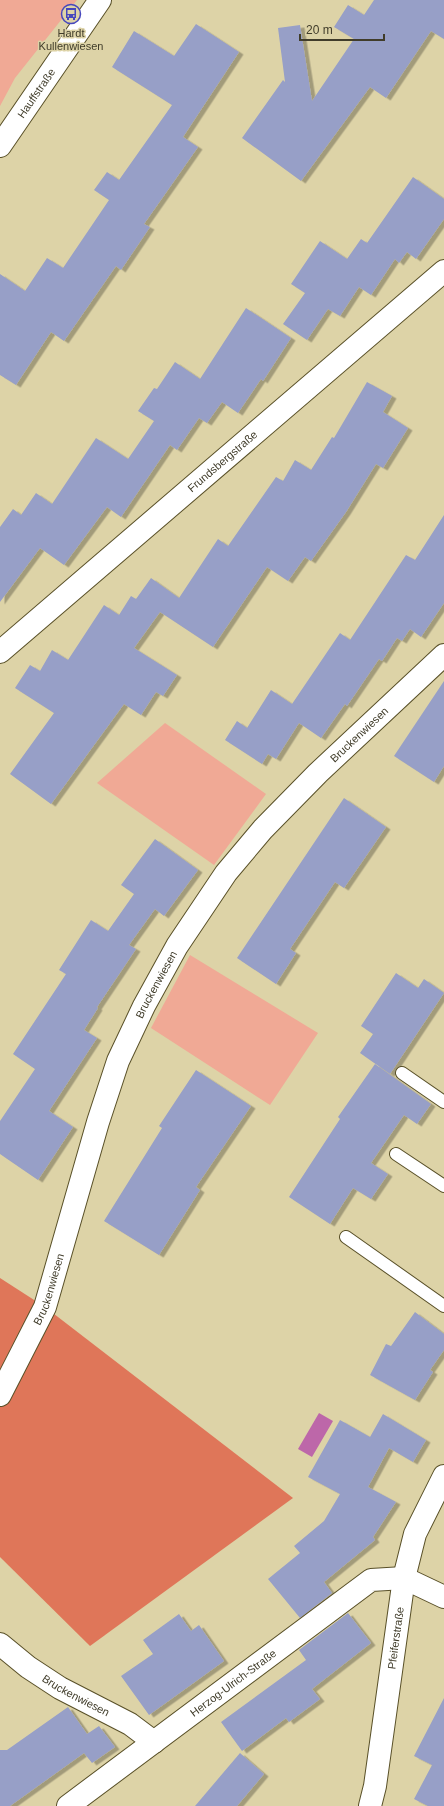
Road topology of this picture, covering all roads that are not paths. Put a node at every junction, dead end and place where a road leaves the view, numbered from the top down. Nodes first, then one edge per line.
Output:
1 (100, 0) edge
2 (0, 146) edge
3 (444, 271) edge
4 (0, 652) edge
5 (444, 655) edge
6 (402, 1073) dead end
7 (444, 1102) edge
8 (396, 1154) dead end
9 (444, 1186) edge
10 (346, 1237) dead end
11 (444, 1306) edge
12 (0, 1395) edge
13 (444, 1476) edge
14 (404, 1578) junction
15 (444, 1597) edge
16 (0, 1644) edge
17 (154, 1742) junction
18 (68, 1806) edge
19 (370, 1806) edge

1 - 2 street, Hauffstraße
3 - 4 street, Frundsbergstraße
5 - 12 street, Bruckenwiesen
6 - 7 lane
8 - 9 lane
10 - 11 lane
13 - 14 street, Pfeiferstraße
14 - 15 street
14 - 17 street, Herzog-Ulrich-Straße
14 - 19 street, Pfeiferstraße
16 - 17 street, Bruckenwiesen
17 - 18 street, Herzog-Ulrich-Straße

